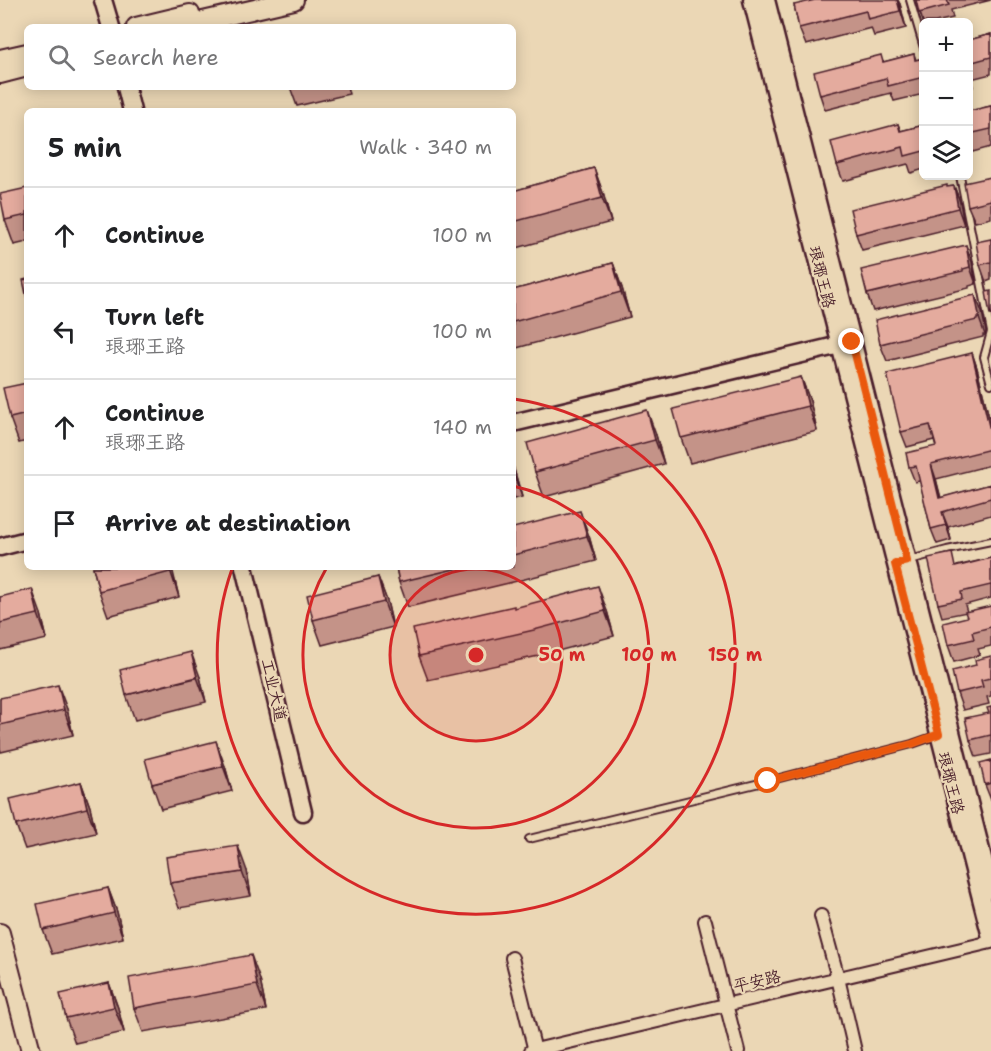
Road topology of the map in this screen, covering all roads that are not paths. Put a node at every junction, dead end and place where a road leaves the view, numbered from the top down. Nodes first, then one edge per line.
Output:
1 (103, 0) edge
2 (251, 0) edge
3 (294, 0) edge
4 (752, 0) edge
5 (766, 0) edge
6 (910, 0) edge
7 (110, 24) edge
8 (149, 24) edge
9 (190, 24) edge
10 (919, 31) edge
11 (24, 54) edge
12 (0, 59) edge
13 (24, 68) edge
14 (0, 74) edge
15 (127, 90) edge
16 (131, 108) edge
17 (961, 180) edge
18 (846, 344) junction
19 (991, 384) edge
20 (516, 422) edge
21 (24, 541) edge
22 (991, 541) edge
23 (0, 547) edge
24 (901, 562) junction
25 (245, 570) edge
26 (939, 734) junction
27 (303, 812) dead end
28 (529, 839) dead end
29 (991, 890) edge
30 (821, 916) dead end
31 (705, 921) dead end
32 (0, 933) edge
33 (991, 937) edge
34 (991, 942) edge
35 (512, 958) dead end
36 (838, 978) junction
37 (726, 1005) junction
38 (31, 1051) edge
39 (533, 1051) edge
40 (738, 1051) edge
41 (855, 1051) edge

1 - 7 main road
2 - 8 main road
3 - 9 main road
4 - 18 main road, 琅琊王路
5 - 18 main road, 琅琊王路
6 - 10 lane
11 - 12 main road
13 - 14 main road
15 - 16 main road
17 - 19 lane
18 - 20 main road
18 - 24 main road, 琅琊王路
21 - 23 main road
22 - 24 lane
24 - 26 main road, 琅琊王路
24 - 29 main road, 琅琊王路
25 - 27 main road, 工业大道
26 - 28 lane
26 - 33 main road, 琅琊王路
30 - 36 street
31 - 37 street
32 - 38 main road
34 - 36 street, 平安路
35 - 39 street
36 - 37 street, 平安路
36 - 41 street
37 - 39 street, 平安路
37 - 40 street

